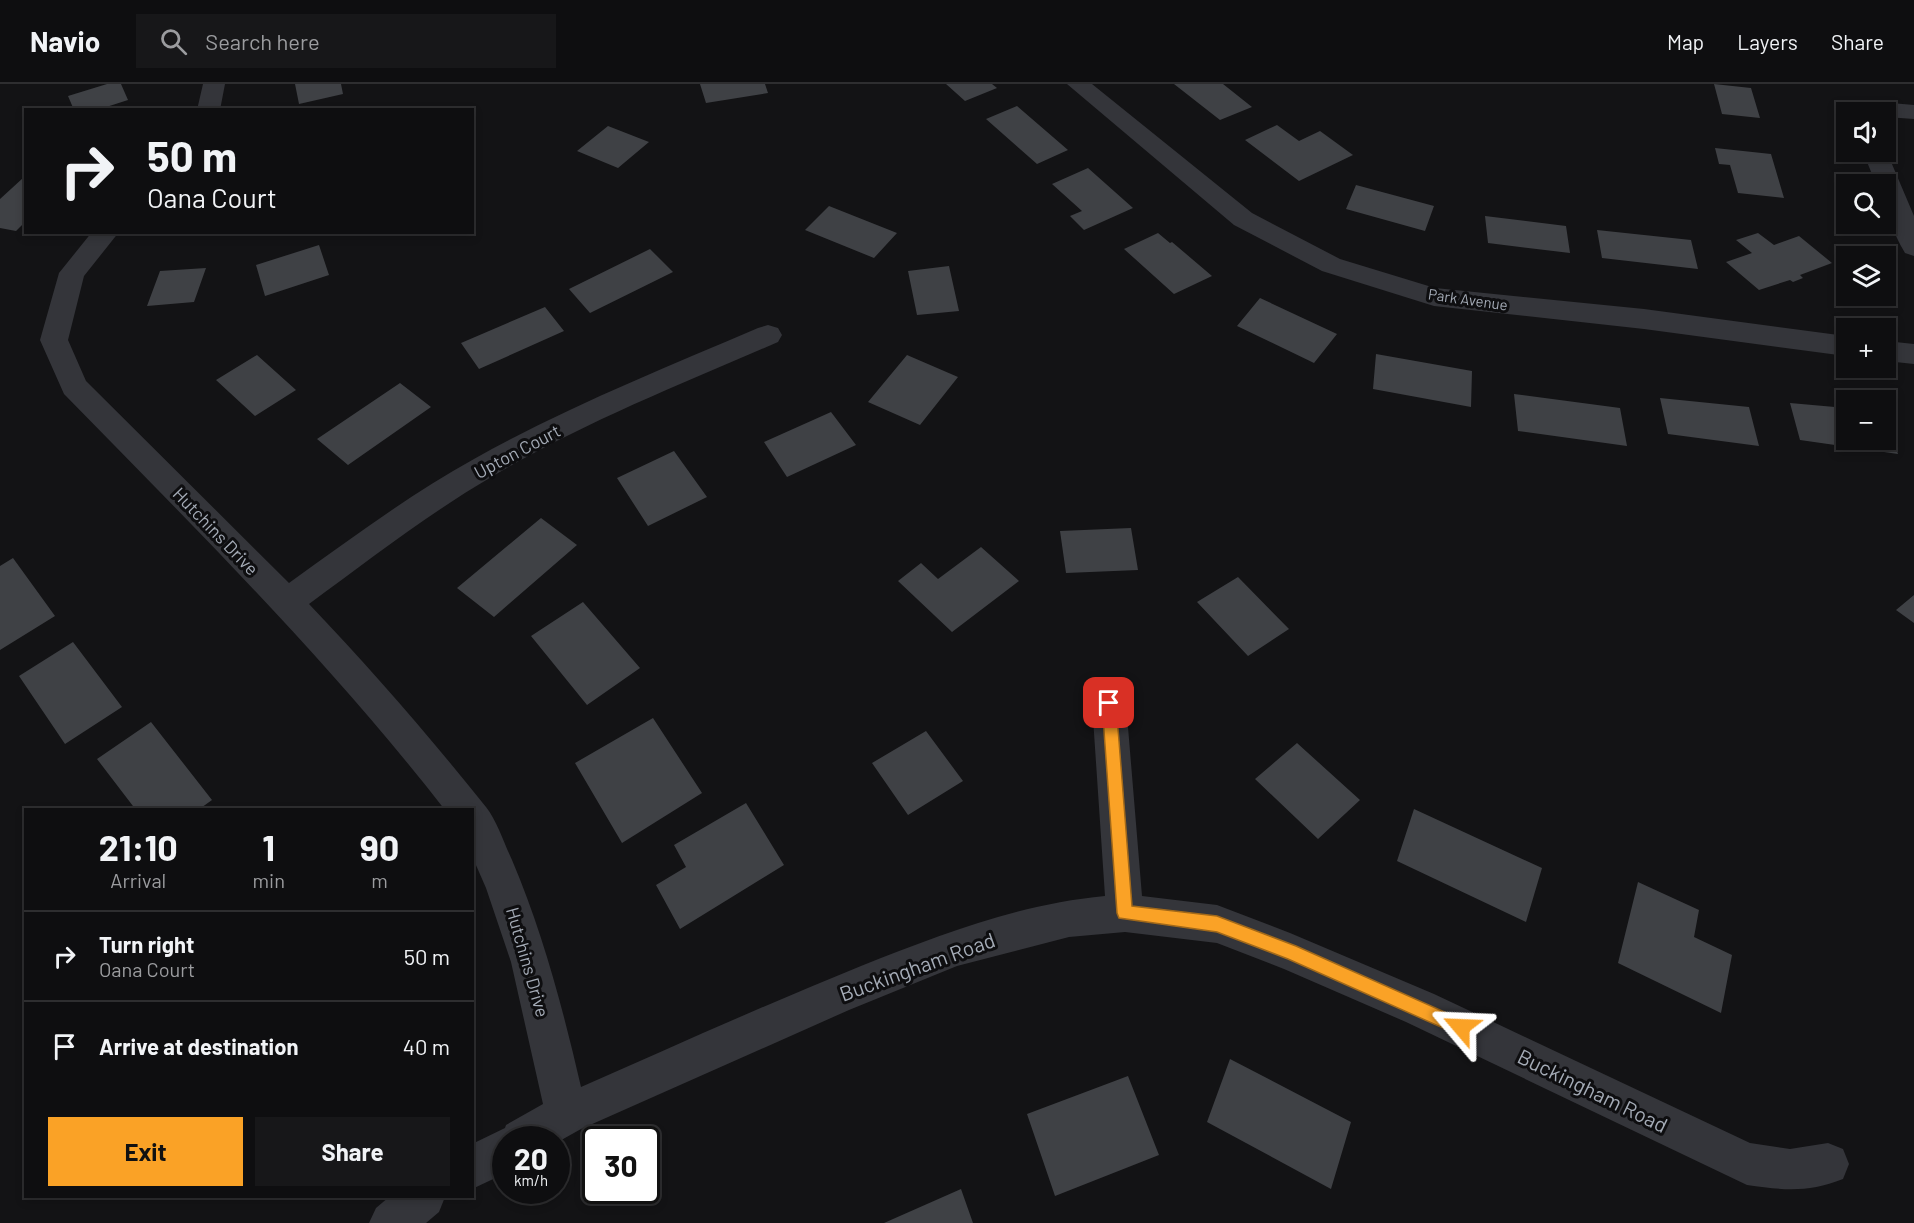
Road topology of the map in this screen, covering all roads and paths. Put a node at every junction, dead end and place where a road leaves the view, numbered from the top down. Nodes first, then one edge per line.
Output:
1 (214, 84) edge
2 (1078, 84) edge
3 (1848, 84) edge
4 (1855, 102) edge
5 (208, 108) edge
6 (1896, 111) edge
7 (1914, 112) edge
8 (1879, 162) edge
9 (105, 234) edge
10 (1914, 247) edge
11 (768, 335) dead end
12 (1836, 345) edge
13 (1896, 352) edge
14 (1914, 354) edge
15 (286, 603) junction
16 (1109, 703) dead end
17 (465, 808) edge
18 (474, 821) edge
19 (1125, 913) junction
20 (566, 1114) junction
21 (545, 1126) edge
22 (492, 1157) edge
23 (1828, 1164) dead end
24 (474, 1167) edge
25 (423, 1198) edge
26 (391, 1223) edge

1 - 5 street
2 - 12 street, Park Avenue
3 - 4 street
6 - 7 street
8 - 10 street
9 - 15 street, Hutchins Drive
11 - 15 street, Upton Court
13 - 14 street
15 - 17 street, Hutchins Drive
16 - 19 street
18 - 20 street, Hutchins Drive
19 - 20 street, Buckingham Road
19 - 23 street, Buckingham Road
20 - 21 street, Buckingham Road
22 - 24 street
25 - 26 street

